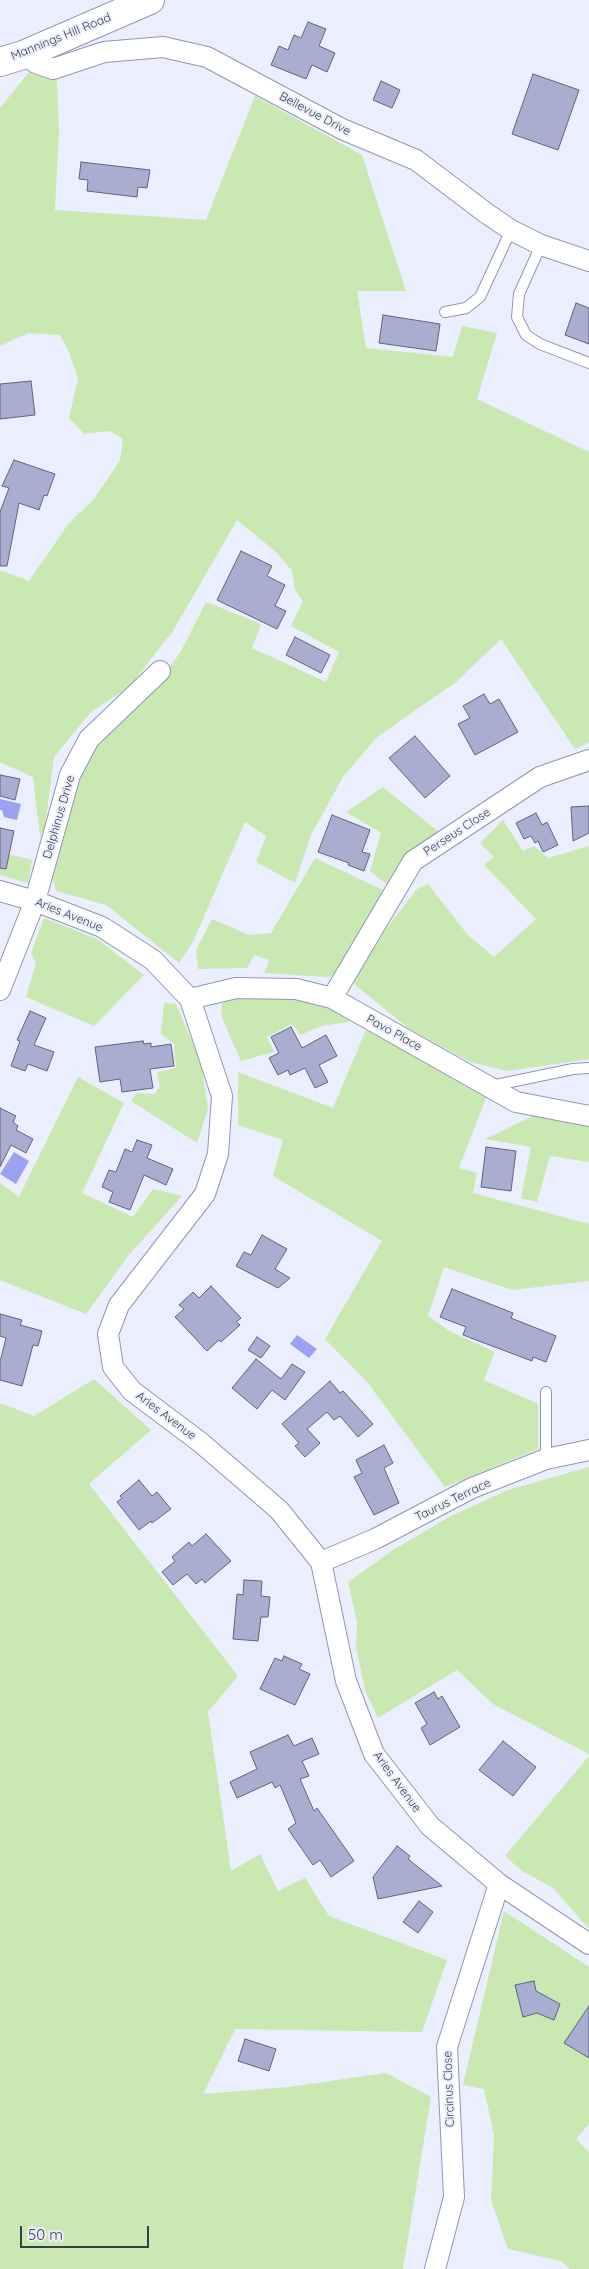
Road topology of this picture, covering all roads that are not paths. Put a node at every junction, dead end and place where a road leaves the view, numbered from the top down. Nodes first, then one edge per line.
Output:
1 (150, 0) edge
2 (11, 58) edge
3 (512, 230) junction
4 (541, 245) junction
5 (589, 261) edge
6 (445, 312) dead end
7 (589, 363) edge
8 (160, 671) dead end
9 (589, 760) edge
10 (0, 891) edge
11 (34, 901) junction
12 (0, 990) edge
13 (332, 998) junction
14 (190, 999) junction
15 (589, 1068) edge
16 (490, 1086) junction
17 (589, 1116) edge
18 (546, 1392) dead end
19 (589, 1450) edge
20 (546, 1459) junction
21 (321, 1562) junction
22 (499, 1884) junction
23 (589, 1944) edge
24 (435, 2269) edge

1 - 2 main road, Mannings Hill Road
2 - 3 street, Bellevue Drive
3 - 4 street, Bellevue Drive
3 - 6 lane
4 - 5 street, Bellevue Drive
4 - 7 lane
8 - 11 street, Delphinus Drive
9 - 13 street, Perseus Close
10 - 11 street, Aries Avenue
11 - 12 street, Delphinus Drive
11 - 14 street, Aries Avenue
13 - 14 street, Pavo Place
13 - 16 street, Pavo Place
14 - 21 street, Aries Avenue
15 - 16 lane
16 - 17 street, Pavo Place
18 - 20 lane
19 - 20 street, Taurus Terrace
20 - 21 street, Taurus Terrace
21 - 22 street, Aries Avenue
22 - 23 street, Aries Avenue
22 - 24 street, Circinus Close

